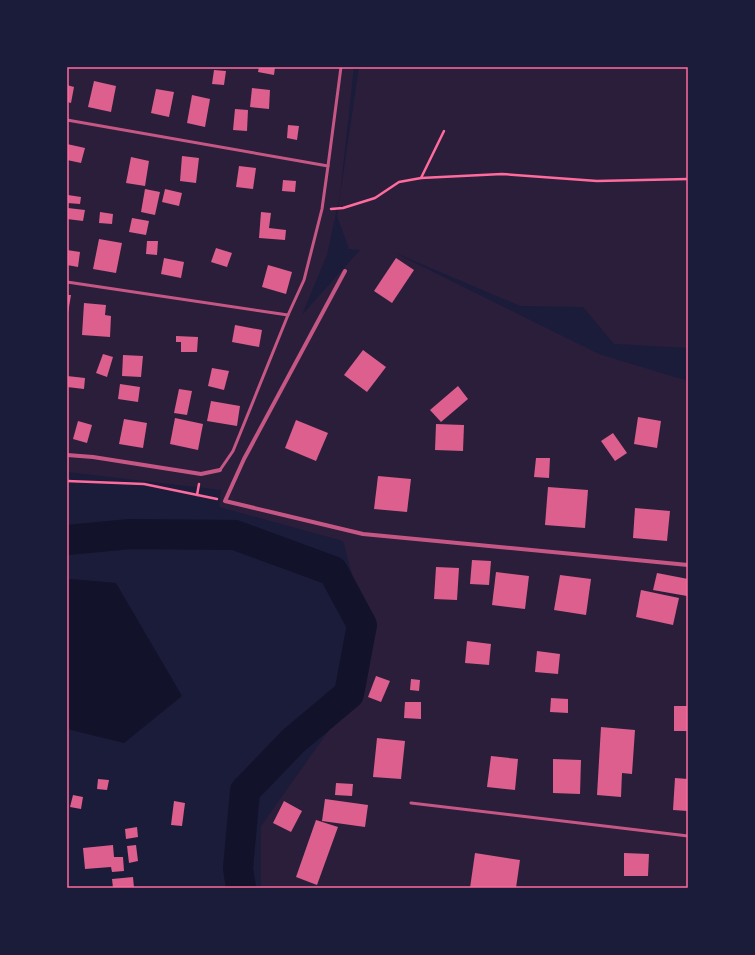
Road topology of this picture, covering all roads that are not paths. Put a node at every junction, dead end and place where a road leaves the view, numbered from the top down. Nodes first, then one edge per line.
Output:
1 (341, 67) edge
2 (67, 120) edge
3 (328, 166) junction
4 (345, 271) dead end
5 (67, 282) edge
6 (288, 315) junction
7 (67, 455) edge
8 (220, 470) joint
9 (688, 565) edge
10 (411, 803) dead end
11 (688, 836) edge

1 - 3 lane
2 - 3 lane
3 - 6 lane
4 - 9 street
5 - 6 lane
6 - 8 lane
7 - 8 street
10 - 11 lane

